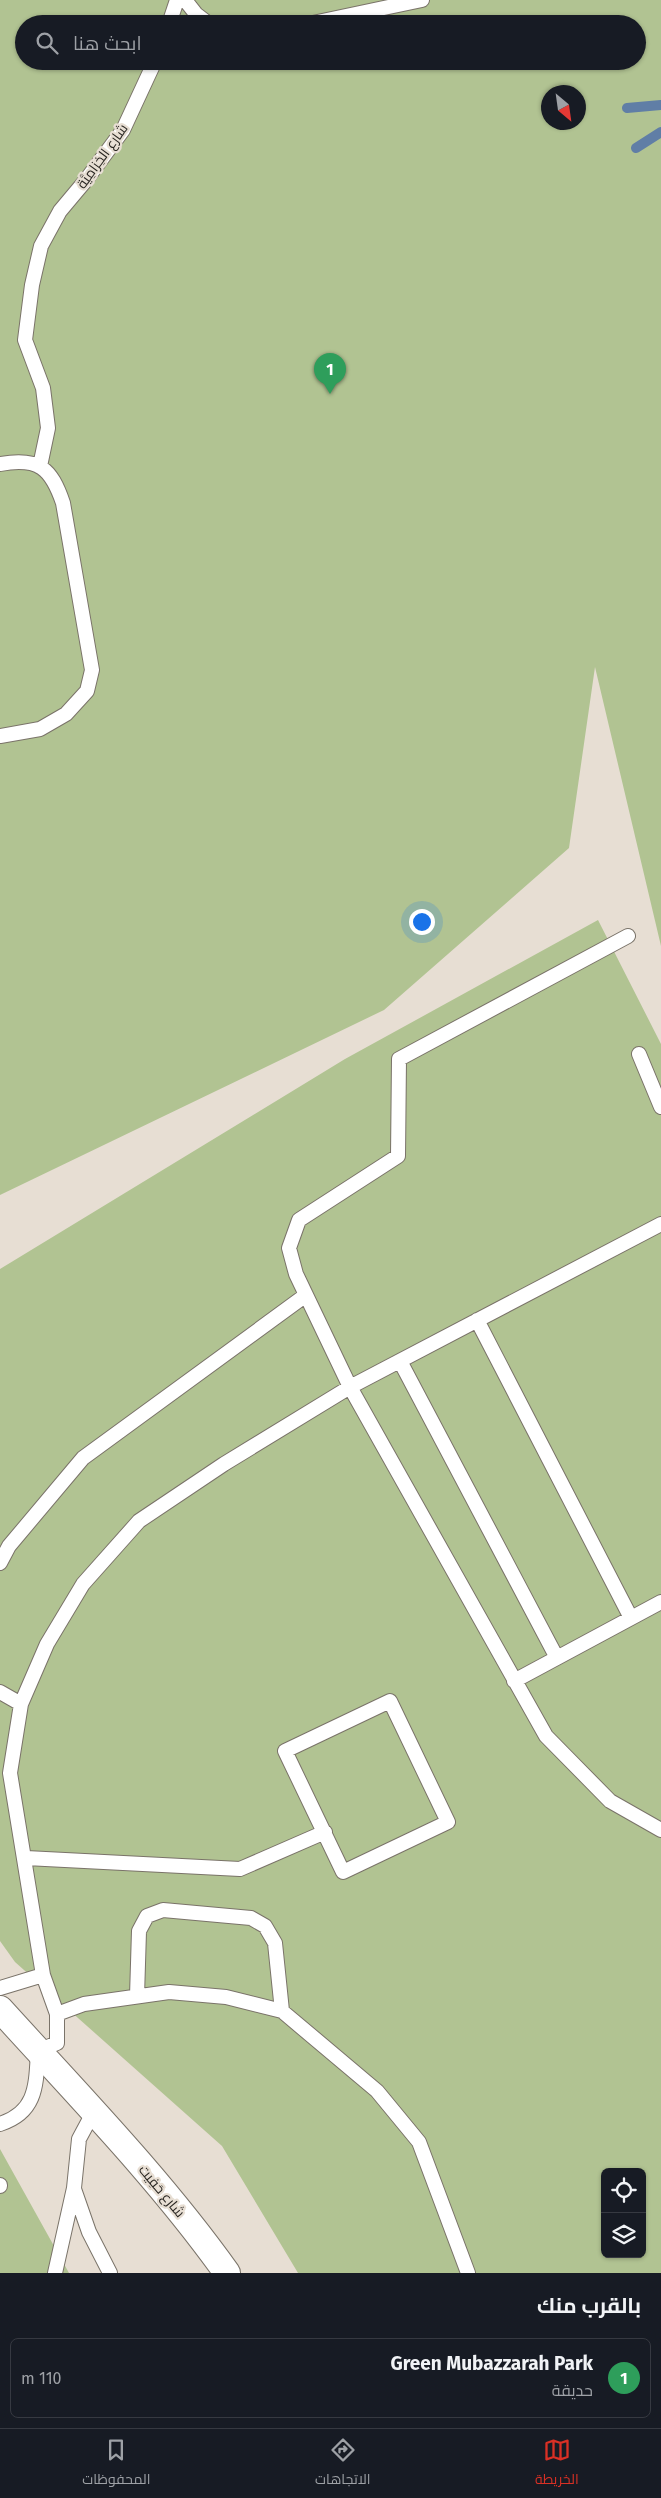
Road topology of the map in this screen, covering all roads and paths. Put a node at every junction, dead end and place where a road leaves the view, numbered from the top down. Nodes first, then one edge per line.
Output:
1 (177, 0) edge
2 (185, 0) edge
3 (422, 0) edge
4 (172, 15) edge
5 (197, 15) edge
6 (351, 15) edge
7 (152, 70) edge
8 (0, 464) edge
9 (40, 466) junction
10 (0, 736) edge
11 (628, 936) dead end
12 (639, 1054) dead end
13 (661, 1108) edge
14 (661, 1224) edge
15 (306, 1295) junction
16 (478, 1320) junction
17 (400, 1361) junction
18 (350, 1387) junction
19 (0, 1563) edge
20 (661, 1602) edge
21 (631, 1618) junction
22 (557, 1658) junction
23 (514, 1681) junction
24 (0, 1692) edge
25 (21, 1704) junction
26 (661, 1830) edge
27 (325, 1832) junction
28 (26, 1858) junction
29 (43, 1975) junction
30 (0, 1988) edge
31 (137, 1996) junction
32 (0, 2009) edge
33 (282, 2012) junction
34 (57, 2014) junction
35 (38, 2051) junction
36 (94, 2111) junction
37 (0, 2124) edge
38 (74, 2188) junction
39 (55, 2273) edge
40 (110, 2273) edge
41 (228, 2273) edge
42 (468, 2273) edge

1 - 4 lane
2 - 5 lane
3 - 6 lane
7 - 9 lane, شارع الخِزامِيَّة
8 - 9 lane
9 - 10 lane
11 - 15 lane
12 - 13 lane
14 - 16 lane
15 - 18 lane
15 - 19 lane
16 - 17 lane
16 - 21 lane
17 - 18 lane
17 - 22 lane
18 - 23 lane
18 - 25 lane
20 - 21 lane
21 - 22 lane
22 - 23 lane
23 - 26 lane
24 - 25 lane
25 - 28 lane
27 - 27 lane
27 - 28 lane
28 - 29 lane
29 - 30 lane
29 - 34 lane
31 - 33 lane
31 - 33 lane
31 - 34 lane
32 - 35 street, شارع حَفِيت
33 - 42 lane
34 - 35 lane
35 - 36 street, شارع حَفِيت
35 - 37 lane
36 - 38 lane
36 - 41 street, شارع حَفِيت
38 - 39 lane
38 - 40 lane

